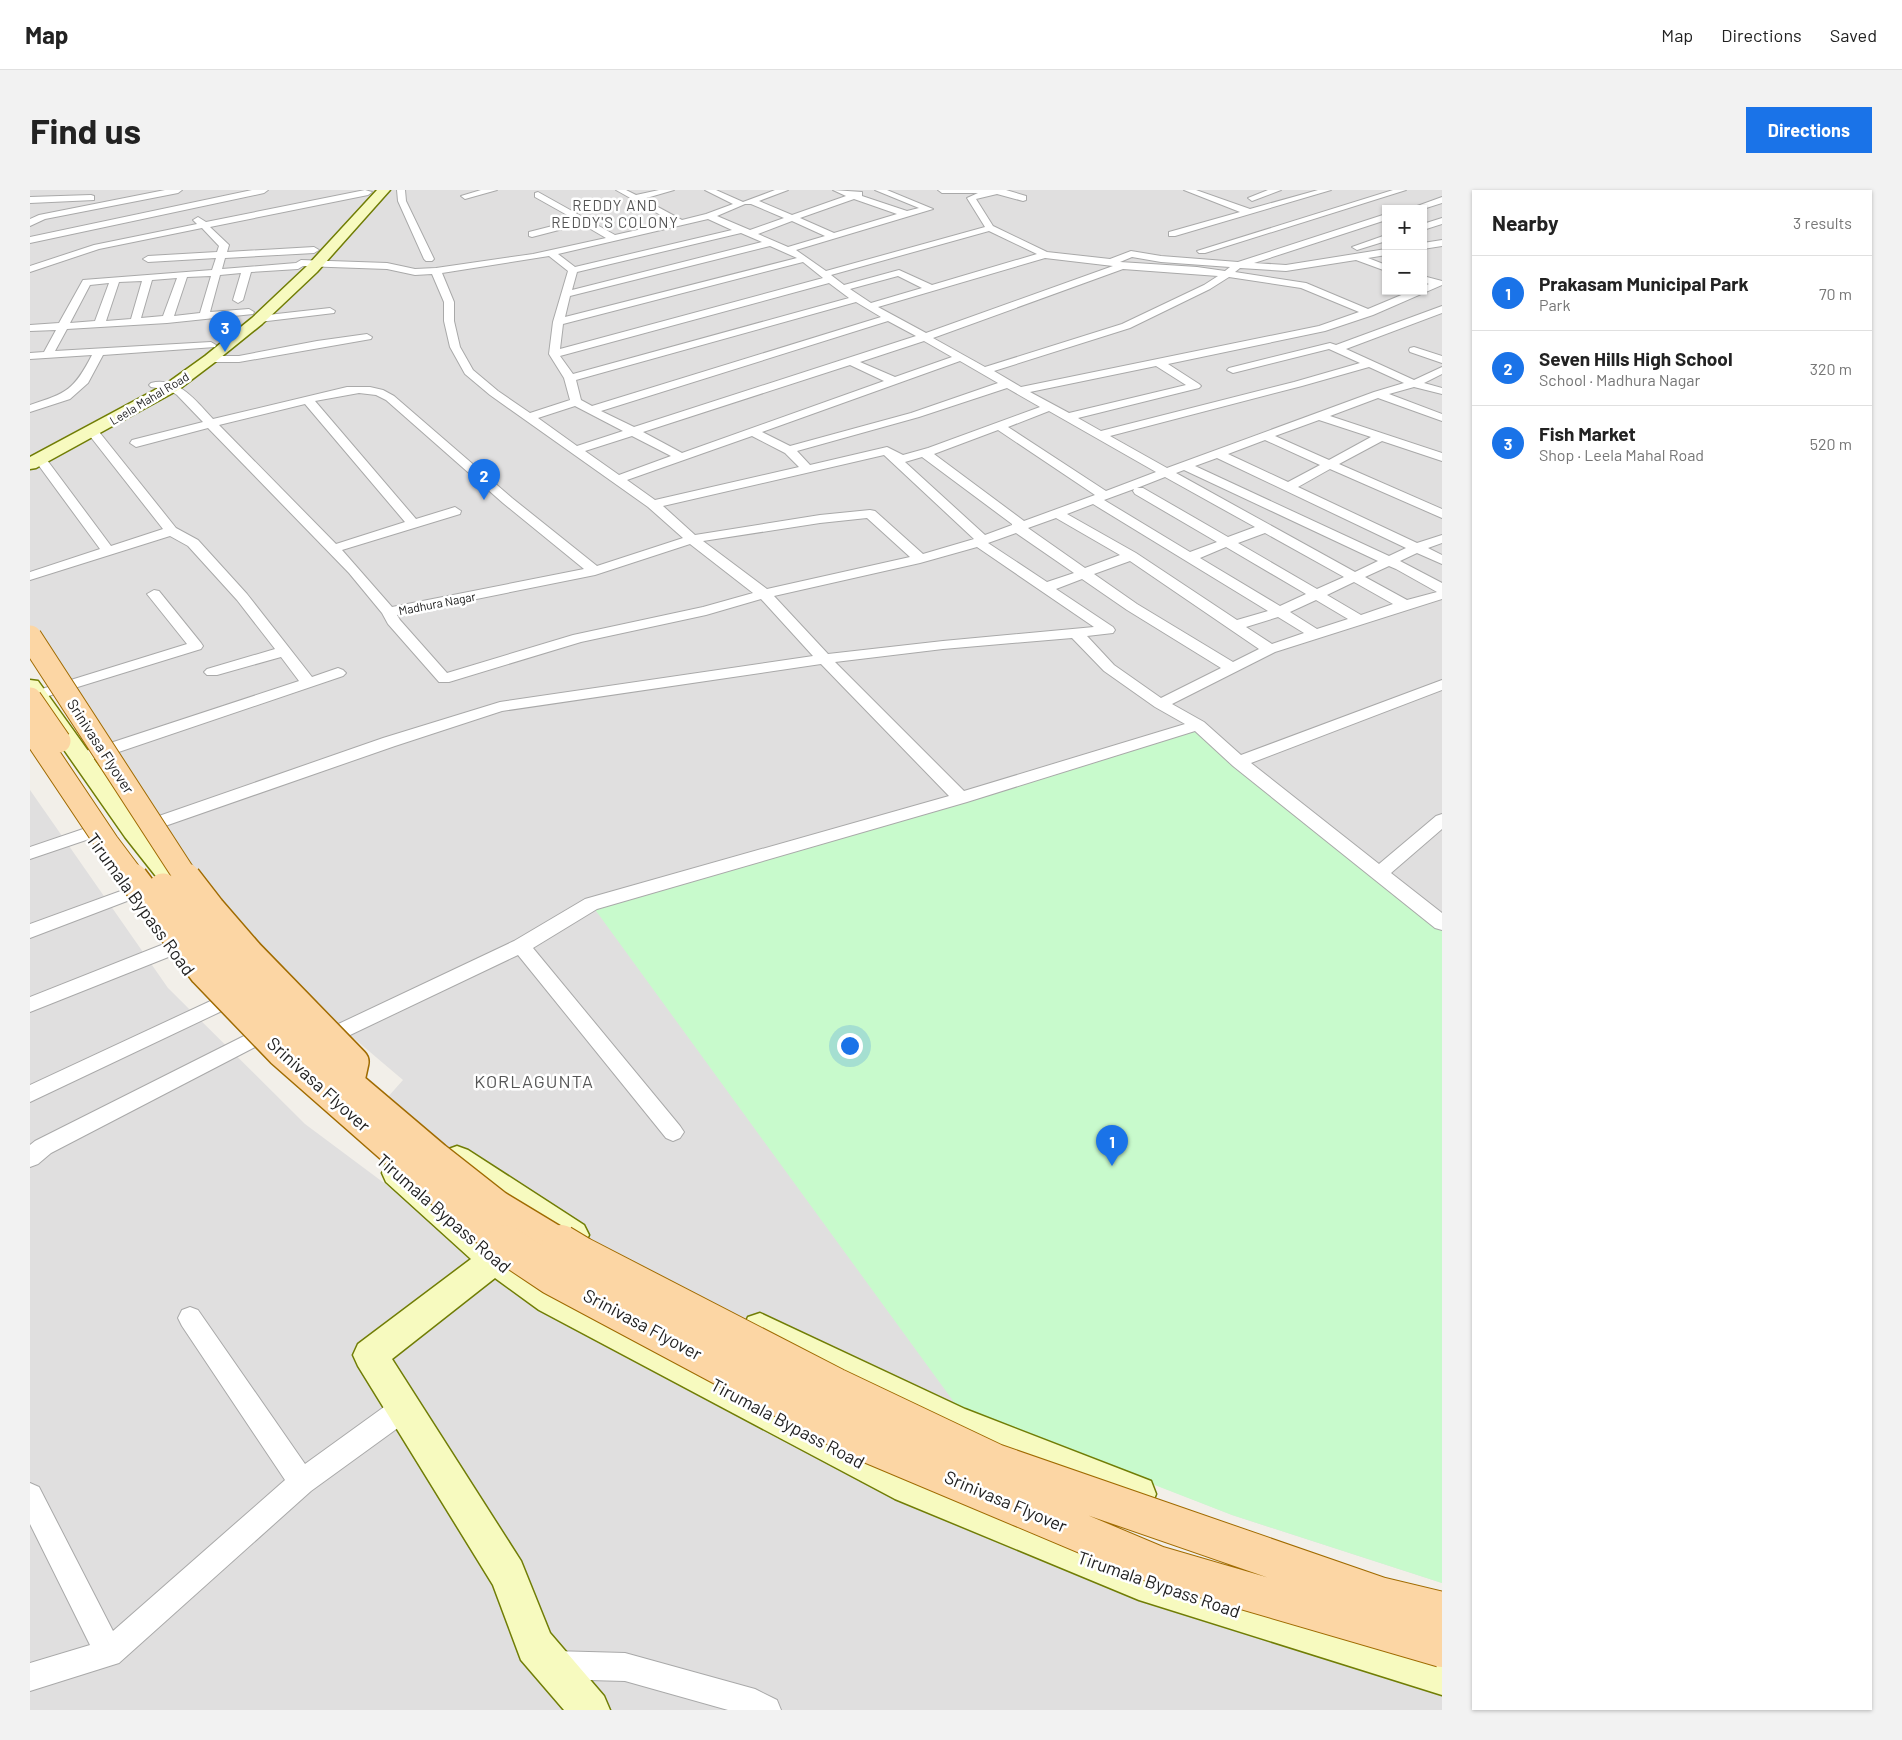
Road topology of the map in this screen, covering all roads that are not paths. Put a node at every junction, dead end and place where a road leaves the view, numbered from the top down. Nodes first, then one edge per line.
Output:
1 (178, 190) edge
2 (264, 190) edge
3 (384, 190) edge
4 (401, 190) edge
5 (493, 190) edge
6 (620, 190) edge
7 (670, 190) edge
8 (709, 190) edge
9 (784, 190) edge
10 (837, 190) edge
11 (868, 190) edge
12 (879, 190) edge
13 (942, 190) edge
14 (1188, 190) edge
15 (1277, 190) edge
16 (1327, 190) edge
17 (1402, 190) edge
18 (369, 191) edge
19 (997, 191) edge
20 (533, 192) edge
21 (552, 192) dead end
22 (465, 196) dead end
23 (854, 196) junction
24 (113, 197) dead end
25 (636, 198) junction
26 (1023, 198) dead end
27 (1252, 198) dead end
28 (30, 200) edge
29 (752, 200) junction
30 (1442, 200) edge
31 (741, 204) junction
32 (1426, 205) edge
33 (30, 207) edge
34 (181, 208) junction
35 (1249, 212) junction
36 (906, 214) junction
37 (53, 215) junction
38 (1238, 215) junction
39 (709, 216) junction
40 (792, 218) junction
41 (1382, 218) edge
42 (583, 221) junction
43 (1442, 221) edge
44 (30, 223) edge
45 (681, 223) junction
46 (204, 225) junction
47 (1427, 226) edge
48 (990, 228) junction
49 (1276, 228) junction
50 (746, 232) junction
51 (532, 234) dead end
52 (1172, 234) dead end
53 (833, 236) junction
54 (615, 239) junction
55 (1382, 239) edge
56 (30, 240) edge
57 (1312, 241) junction
58 (770, 243) junction
59 (1442, 243) edge
60 (1427, 245) edge
61 (1335, 249) junction
62 (788, 250) junction
63 (1202, 251) dead end
64 (551, 253) junction
65 (1382, 253) edge
66 (1045, 254) junction
67 (222, 255) junction
68 (315, 257) junction
69 (1357, 257) junction
70 (148, 259) dead end
71 (429, 259) dead end
72 (804, 259) junction
73 (1111, 262) junction
74 (299, 265) junction
75 (1237, 265) junction
76 (1122, 266) junction
77 (1382, 266) edge
78 (1291, 268) junction
79 (30, 269) edge
80 (247, 270) junction
81 (572, 270) junction
82 (436, 271) junction
83 (216, 273) junction
84 (1228, 274) junction
85 (183, 275) junction
86 (148, 277) junction
87 (828, 277) junction
88 (115, 279) junction
89 (1427, 280) edge
90 (1441, 283) edge
91 (843, 288) junction
92 (931, 288) junction
93 (1427, 289) edge
94 (567, 294) junction
95 (1412, 295) edge
96 (857, 298) junction
97 (238, 300) dead end
98 (870, 306) junction
99 (1442, 309) edge
100 (330, 311) dead end
101 (1369, 312) junction
102 (204, 316) junction
103 (254, 316) junction
104 (890, 317) junction
105 (135, 322) junction
106 (558, 322) junction
107 (98, 325) junction
108 (64, 327) junction
109 (30, 328) edge
110 (161, 331) junction
111 (367, 336) dead end
112 (925, 336) junction
113 (1335, 348) junction
114 (1414, 350) dead end
115 (100, 351) junction
116 (210, 352) junction
117 (554, 354) junction
118 (48, 355) junction
119 (30, 356) edge
120 (962, 357) junction
121 (1442, 360) edge
122 (850, 361) junction
123 (1158, 362) junction
124 (1370, 363) junction
125 (986, 370) junction
126 (1233, 370) dead end
127 (1442, 370) edge
128 (570, 378) junction
129 (894, 381) junction
130 (1009, 383) junction
131 (1414, 384) junction
132 (155, 385) junction
133 (176, 390) junction
134 (1022, 390) junction
135 (1442, 392) edge
136 (1378, 394) junction
137 (308, 400) junction
138 (576, 402) junction
139 (1050, 407) junction
140 (30, 409) edge
141 (591, 410) junction
142 (1318, 416) junction
143 (1068, 417) junction
144 (530, 418) junction
145 (1442, 418) edge
146 (210, 423) junction
147 (999, 426) junction
148 (92, 431) junction
149 (751, 431) junction
150 (632, 432) junction
151 (1100, 435) junction
152 (1265, 436) junction
153 (1380, 437) junction
154 (136, 443) dead end
155 (576, 450) junction
156 (789, 450) junction
157 (886, 451) junction
158 (924, 453) junction
159 (1217, 453) junction
160 (1442, 456) edge
161 (681, 457) junction
162 (34, 458) edge
163 (1330, 464) junction
164 (1183, 465) junction
165 (807, 470) junction
166 (1165, 472) junction
167 (620, 479) junction
168 (1289, 487) junction
169 (1139, 491) dead end
170 (1442, 496) edge
171 (1099, 497) junction
172 (653, 504) junction
173 (1426, 507) junction
174 (455, 511) dead end
175 (1057, 512) junction
176 (1442, 514) edge
177 (413, 524) junction
178 (1020, 527) junction
179 (1266, 528) junction
180 (171, 531) junction
181 (1442, 539) edge
182 (692, 540) junction
183 (980, 541) junction
184 (1227, 542) junction
185 (1417, 548) junction
186 (332, 549) junction
187 (106, 550) junction
188 (1131, 556) junction
189 (1190, 557) junction
190 (920, 559) junction
191 (1442, 560) edge
192 (1390, 561) junction
193 (594, 570) junction
194 (1084, 573) junction
195 (30, 576) edge
196 (1356, 578) junction
197 (1045, 588) junction
198 (1442, 589) edge
199 (154, 594) dead end
200 (764, 594) junction
201 (1317, 595) junction
202 (1442, 595) edge
203 (1405, 604) junction
204 (389, 612) junction
205 (1279, 612) junction
206 (1360, 620) junction
207 (1234, 626) junction
208 (1076, 633) junction
209 (1317, 635) junction
210 (30, 636) edge
211 (1270, 649) junction
212 (284, 651) junction
213 (824, 659) junction
214 (1232, 668) junction
215 (212, 672) dead end
216 (338, 673) dead end
217 (308, 682) junction
218 (1442, 685) edge
219 (32, 693) edge
220 (1160, 704) junction
221 (1198, 726) junction
222 (30, 728) edge
223 (30, 746) edge
224 (82, 758) junction
225 (1239, 762) junction
226 (961, 798) junction
227 (1442, 820) edge
228 (133, 831) junction
229 (89, 833) junction
230 (30, 853) edge
231 (1379, 873) junction
232 (129, 894) junction
233 (1442, 923) edge
234 (30, 931) edge
235 (521, 946) junction
236 (170, 949) junction
237 (30, 1005) edge
238 (218, 1005) junction
239 (252, 1040) junction
240 (317, 1043) junction
241 (349, 1084) junction
242 (30, 1094) edge
243 (674, 1132) dead end
244 (30, 1158) edge
245 (542, 1215) junction
246 (494, 1260) junction
247 (190, 1318) dead end
248 (404, 1408) junction
249 (302, 1482) junction
250 (30, 1496) edge
251 (1442, 1594) edge
252 (1442, 1611) edge
253 (1442, 1648) edge
254 (109, 1653) junction
255 (552, 1665) junction
256 (1442, 1675) edge
257 (30, 1677) edge
258 (590, 1710) edge
259 (767, 1710) edge

1 - 37 street
2 - 34 street
3 - 68 street, Leela Mahal Road
4 - 71 street
5 - 22 street
6 - 25 street
7 - 25 street
8 - 31 street
9 - 29 street
10 - 23 street
11 - 23 street
12 - 36 street
13 - 19 street
14 - 35 street
15 - 27 street
16 - 35 street
17 - 49 street
18 - 46 street
18 - 68 street, Leela Mahal Road
19 - 26 street
19 - 48 street
20 - 21 street
20 - 42 street
23 - 36 street
23 - 40 street
24 - 28 street
25 - 45 street
29 - 31 street
29 - 40 street
30 - 32 street
31 - 39 street
33 - 37 street
34 - 46 street
34 - 56 street
35 - 38 street
36 - 53 street
37 - 44 street
38 - 49 street
38 - 52 street
39 - 45 street
39 - 50 street
40 - 50 street
40 - 53 street
41 - 57 street
42 - 51 street
42 - 54 street
43 - 47 street
45 - 54 street
46 - 67 street
46 - 79 street
48 - 66 street
48 - 87 street
49 - 57 street
49 - 63 street
50 - 58 street
50 - 81 street
53 - 62 street
54 - 64 street
55 - 61 street
57 - 61 street
57 - 75 street
58 - 62 street
58 - 94 street
59 - 60 street
61 - 69 street
61 - 78 street
62 - 72 street
64 - 81 street
64 - 82 street
65 - 69 street
66 - 73 street
66 - 92 street
67 - 68 street
67 - 70 street
67 - 83 street
68 - 74 street, Leela Mahal Road
68 - 82 street
68 - 103 street, Leela Mahal Road
69 - 77 street
69 - 78 street
72 - 87 street
72 - 106 street
73 - 75 street
73 - 76 street
74 - 80 street
74 - 103 street, Leela Mahal Road
75 - 78 street
75 - 84 street
76 - 84 street
76 - 112 street
80 - 83 street
80 - 97 street
81 - 94 street
82 - 144 street
83 - 85 street
83 - 102 street
84 - 101 street
84 - 125 street
85 - 86 street
85 - 110 street
86 - 88 street
86 - 105 street
87 - 91 street
87 - 117 street
88 - 107 street
88 - 108 street
89 - 90 street
90 - 93 street
91 - 92 street
91 - 96 street
92 - 98 street
94 - 106 street
95 - 101 street
96 - 98 street
96 - 128 street
98 - 104 street
99 - 113 street
100 - 103 street
101 - 123 street
102 - 103 street
102 - 110 street
103 - 116 street, Leela Mahal Road
104 - 112 street
104 - 141 street
105 - 107 street
105 - 110 street
106 - 117 street
107 - 108 street
108 - 109 street
108 - 118 street
110 - 115 street
110 - 116 street
111 - 116 street
112 - 120 street
112 - 122 street
113 - 124 street
113 - 126 street
114 - 121 street
115 - 118 street
115 - 140 street
116 - 132 street, Leela Mahal Road
116 - 133 street, Leela Mahal Road
117 - 128 street
118 - 119 street
120 - 125 street
120 - 129 street
122 - 129 street
122 - 150 street
123 - 134 street
123 - 143 street
124 - 131 street
124 - 151 street
125 - 130 street
127 - 131 street
128 - 138 street
129 - 149 street
130 - 134 street
130 - 156 street
131 - 135 street
131 - 136 street
132 - 133 street
132 - 162 street, Leela Mahal Road
133 - 146 street, Madhura Nagar
133 - 148 street, Leela Mahal Road
134 - 139 street
136 - 142 street
136 - 145 street
137 - 146 street
137 - 177 street
137 - 193 street
138 - 141 street
138 - 144 street
139 - 143 street
139 - 147 street
141 - 150 street
142 - 152 street
142 - 153 street
143 - 151 street
144 - 155 street
146 - 154 street
146 - 186 street, Madhura Nagar
147 - 158 street
147 - 171 street
148 - 162 street, Leela Mahal Road
148 - 180 street
149 - 156 street
149 - 161 street
150 - 155 street
150 - 161 street
151 - 166 street
152 - 159 street
152 - 163 street
153 - 160 street
153 - 163 street
155 - 167 street
156 - 165 street
157 - 158 street
157 - 165 street
157 - 183 street
158 - 178 street
159 - 164 street
159 - 168 street
161 - 167 street
162 - 187 street
163 - 168 street
163 - 173 street
164 - 166 street
164 - 192 street
165 - 172 street
166 - 171 street
166 - 179 street
167 - 172 street
168 - 185 street
169 - 184 street
170 - 173 street
171 - 175 street
171 - 189 street
172 - 182 street
173 - 176 street
174 - 177 street
175 - 178 street
175 - 188 street
177 - 186 street
178 - 183 street
178 - 194 street
179 - 184 street
179 - 196 street
180 - 187 street
180 - 212 street
181 - 185 street
182 - 190 street, Madhura Nagar
182 - 193 street, Madhura Nagar
182 - 200 street
183 - 190 street
183 - 197 street
184 - 189 street
184 - 201 street
185 - 191 street
185 - 192 street
186 - 204 street, Madhura Nagar
187 - 195 street
188 - 194 street
188 - 207 street
189 - 205 street
190 - 200 street
192 - 196 street
192 - 198 street
193 - 204 street, Madhura Nagar
194 - 197 street
194 - 214 street
196 - 201 street
196 - 203 street
197 - 208 street
199 - 219 street
200 - 204 street
200 - 213 street
201 - 205 street
201 - 206 street
202 - 203 street
203 - 206 street
205 - 207 street
205 - 209 street
206 - 209 street
207 - 211 street
208 - 213 street
208 - 220 street
209 - 211 street
210 - 241 main road, Srinivasa Flyover, bridge
211 - 214 street
212 - 215 street
212 - 217 street
213 - 226 street
213 - 228 street
214 - 220 street
216 - 217 street
217 - 224 street
218 - 225 street
219 - 224 street
219 - 241 main road, Srinivasa Flyover, bridge
220 - 221 street
221 - 225 street
221 - 226 street
222 - 253 main road, Srinivasa Flyover, bridge
223 - 229 street, Tirumala Bypass Road
224 - 228 street
225 - 231 street
226 - 235 street
227 - 231 street
228 - 240 street
229 - 230 street
229 - 232 street, Tirumala Bypass Road
231 - 233 street
232 - 234 street
232 - 236 street, Tirumala Bypass Road
235 - 240 street
235 - 243 street
236 - 237 street
236 - 238 street, Tirumala Bypass Road
238 - 239 street, Tirumala Bypass Road
238 - 242 street
239 - 244 street
239 - 246 street, Tirumala Bypass Road
240 - 245 street
241 - 252 main road, Srinivasa Flyover, bridge
245 - 246 street
245 - 251 street
246 - 248 street
246 - 256 street, Tirumala Bypass Road
247 - 249 street
248 - 249 street
248 - 255 street
249 - 254 street
250 - 254 street
254 - 257 street
255 - 258 street
255 - 259 street

